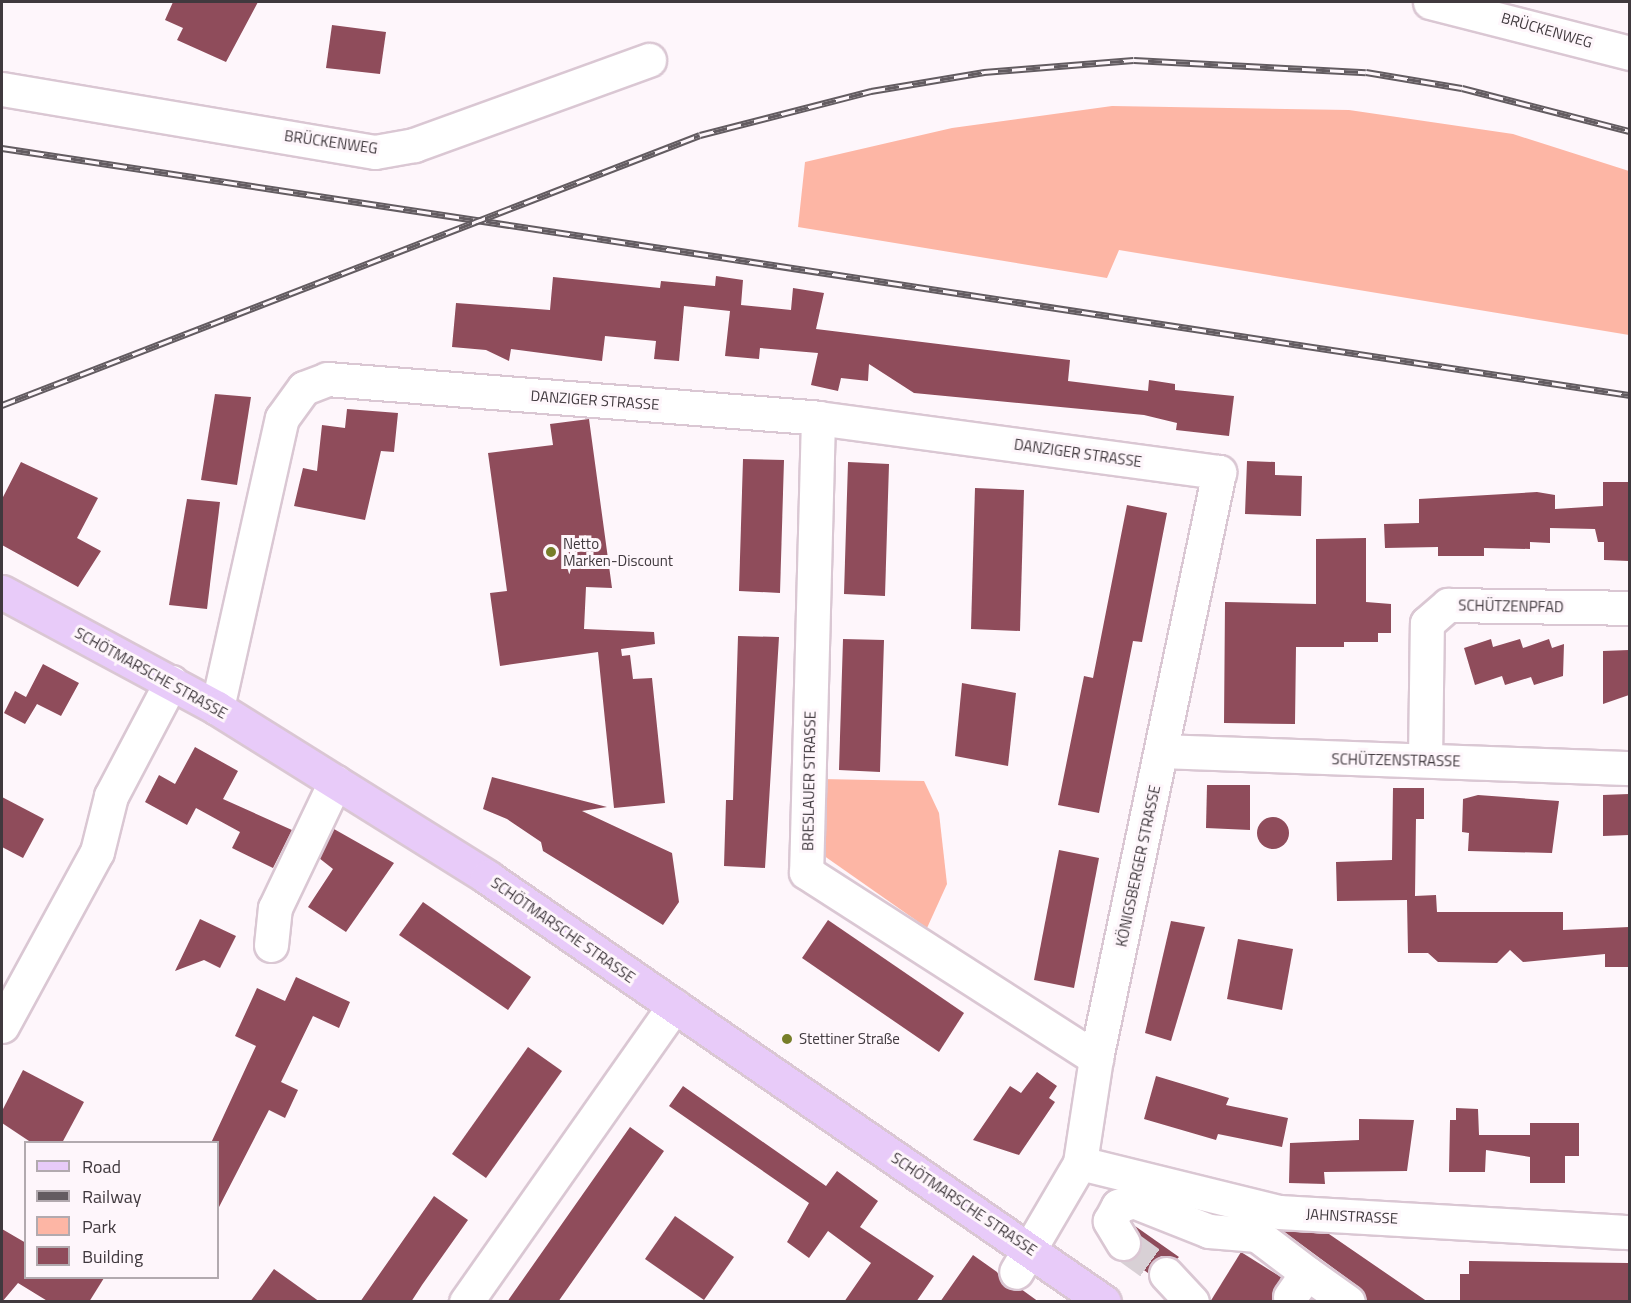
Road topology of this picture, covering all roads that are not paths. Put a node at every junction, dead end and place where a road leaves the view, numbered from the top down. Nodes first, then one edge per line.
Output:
1 (1430, 2) edge
2 (1629, 53) edge
3 (649, 60) dead end
4 (2, 89) edge
5 (818, 417) junction
6 (1219, 472) joint
7 (2, 592) edge
8 (1629, 608) edge
9 (171, 682) junction
10 (217, 708) junction
11 (1163, 751) junction
12 (1425, 760) junction
13 (1629, 768) edge
14 (335, 782) junction
15 (271, 945) dead end
16 (674, 1006) junction
17 (2, 1026) edge
18 (1096, 1058) junction
19 (1080, 1163) junction
20 (1629, 1232) edge
21 (1123, 1243) tunnel mouth
22 (1023, 1261) junction
23 (1166, 1274) tunnel mouth
24 (1295, 1293) edge
25 (466, 1302) edge
26 (1104, 1302) edge
27 (1192, 1302) edge
28 (1348, 1302) edge

1 - 2 street, BRÜCKENWEG
3 - 4 street, BRÜCKENWEG
5 - 6 street, DANZIGER STRASSE
5 - 10 street, DANZIGER STRASSE
5 - 18 street, BRESLAUER STRASSE
6 - 11 street, KÖNIGSBERGER STRASSE
7 - 9 main road, SCHÖTMARSCHE STRASSE
8 - 12 street, SCHÜTZENPFAD
9 - 10 main road, SCHÖTMARSCHE STRASSE
9 - 17 street
10 - 14 main road, SCHÖTMARSCHE STRASSE
11 - 12 street, SCHÜTZENSTRASSE
11 - 18 street, KÖNIGSBERGER STRASSE
12 - 13 street, SCHÜTZENSTRASSE
14 - 15 street
14 - 16 main road, SCHÖTMARSCHE STRASSE
16 - 22 main road, SCHÖTMARSCHE STRASSE
16 - 25 street
18 - 19 street, KÖNIGSBERGER STRASSE
19 - 20 street, JAHNSTRASSE
19 - 22 street, KÖNIGSBERGER STRASSE
21 - 24 street
22 - 26 main road, SCHÖTMARSCHE STRASSE
23 - 27 street
24 - 28 street

